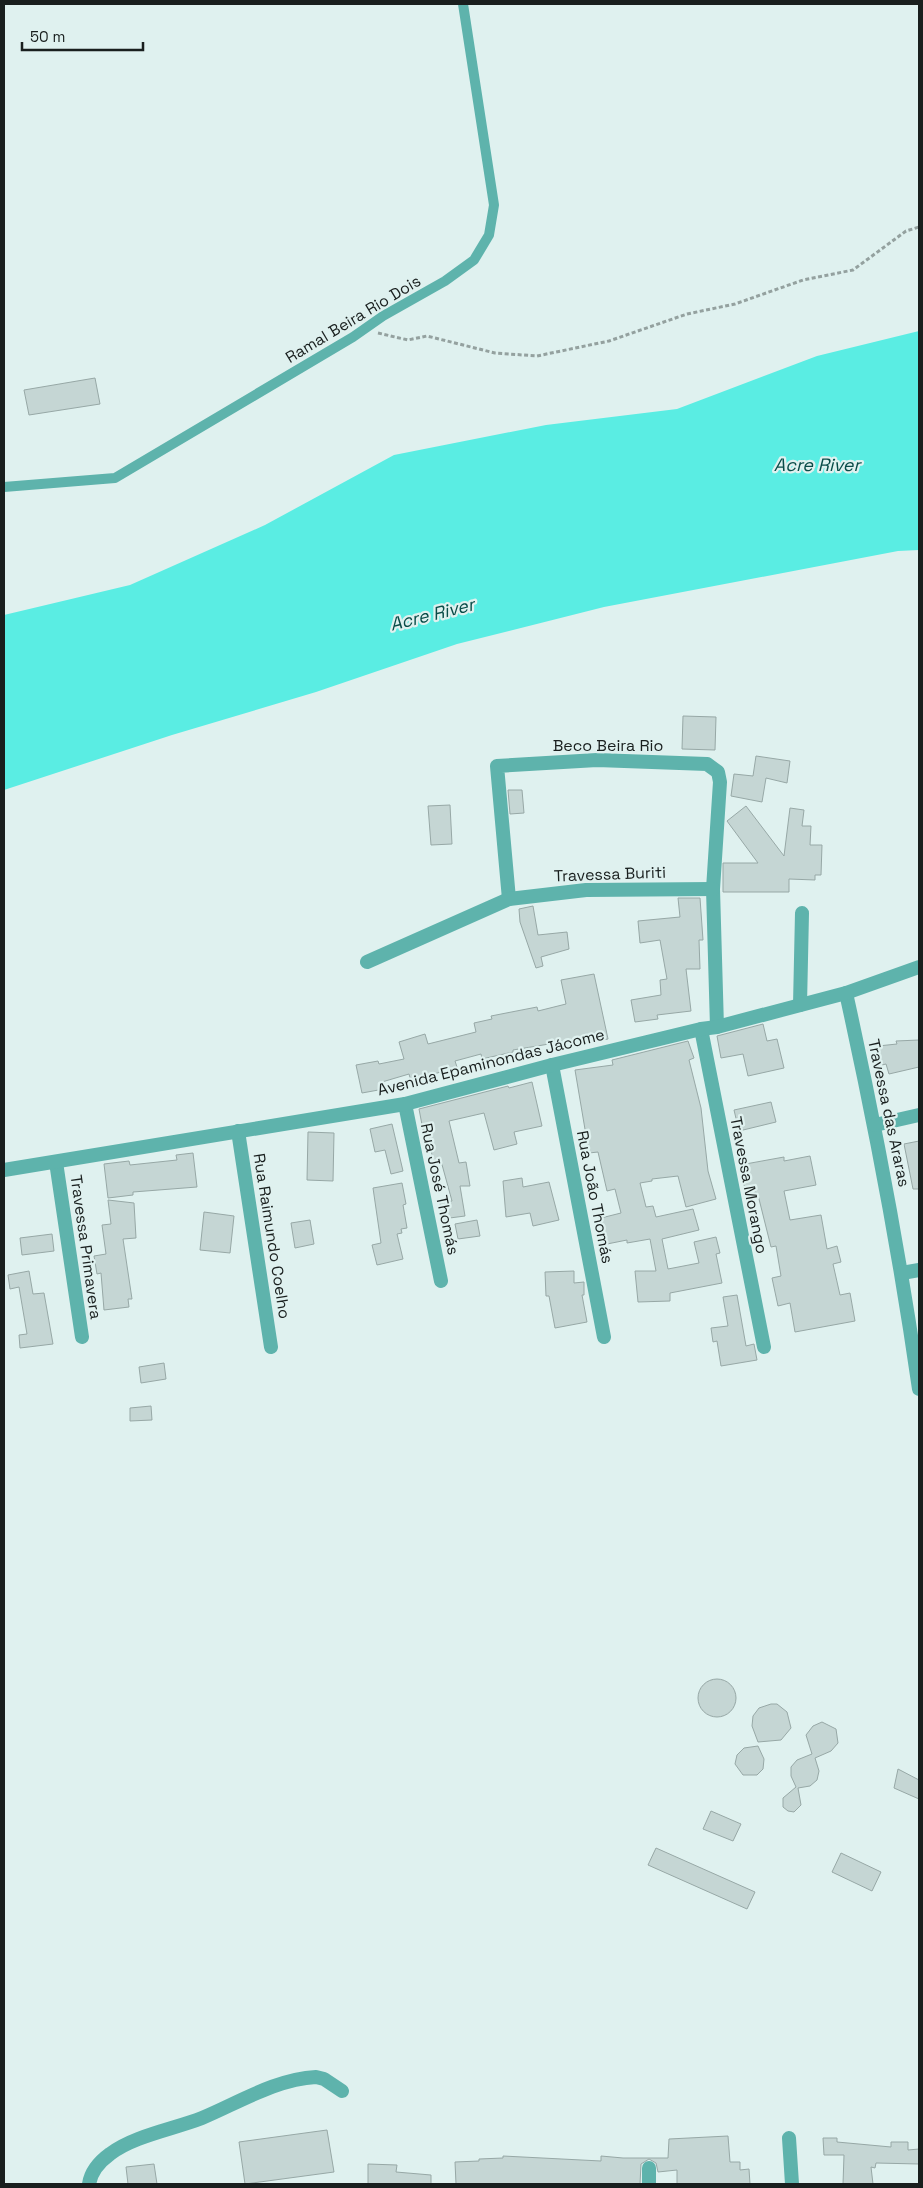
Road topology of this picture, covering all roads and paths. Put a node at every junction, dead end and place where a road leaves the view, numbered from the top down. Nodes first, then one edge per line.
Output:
1 (463, 4) edge
2 (919, 227) edge
3 (366, 328) junction
4 (4, 487) edge
5 (713, 889) junction
6 (509, 899) junction
7 (802, 913) dead end
8 (367, 962) dead end
9 (919, 967) edge
10 (846, 993) junction
11 (800, 1005) junction
12 (718, 1027) junction
13 (701, 1029) junction
14 (552, 1065) junction
15 (405, 1104) junction
16 (919, 1115) edge
17 (875, 1125) junction
18 (238, 1131) junction
19 (56, 1162) junction
20 (4, 1170) edge
21 (919, 1270) edge
22 (902, 1273) junction
23 (441, 1281) dead end
24 (82, 1337) dead end
25 (604, 1337) dead end
26 (272, 1347) dead end
27 (764, 1347) dead end
28 (919, 1389) edge
29 (342, 2091) dead end
30 (788, 2138) dead end
31 (649, 2168) dead end
32 (89, 2184) edge
33 (650, 2184) edge
34 (792, 2184) edge

1 - 3 lane, Ramal Beira Rio Dois
2 - 3 path
3 - 4 lane, Ramal Beira Rio Dois
5 - 6 street, Travessa Buriti
5 - 6 street, Beco Beira Rio
5 - 12 street
6 - 8 street, Travessa Buriti
7 - 11 street
9 - 10 street, Avenida Epaminondas Jácome
10 - 11 street, Avenida Epaminondas Jácome
10 - 17 street, Travessa das Araras
11 - 12 street, Avenida Epaminondas Jácome
12 - 13 street, Avenida Epaminondas Jácome
13 - 14 street, Avenida Epaminondas Jácome
13 - 27 street, Travessa Morango
14 - 15 street, Avenida Epaminondas Jácome
14 - 25 street, Rua João Thomás
15 - 18 street, Avenida Epaminondas Jácome
15 - 23 street, Rua José Thomás
16 - 17 street
17 - 22 street, Travessa das Araras
18 - 19 street, Avenida Epaminondas Jácome
18 - 26 street, Rua Raimundo Coelho
19 - 20 street, Avenida Epaminondas Jácome
19 - 24 street, Travessa Primavera
21 - 22 street
22 - 28 street, Travessa das Araras
29 - 32 street
30 - 34 street
31 - 33 street

